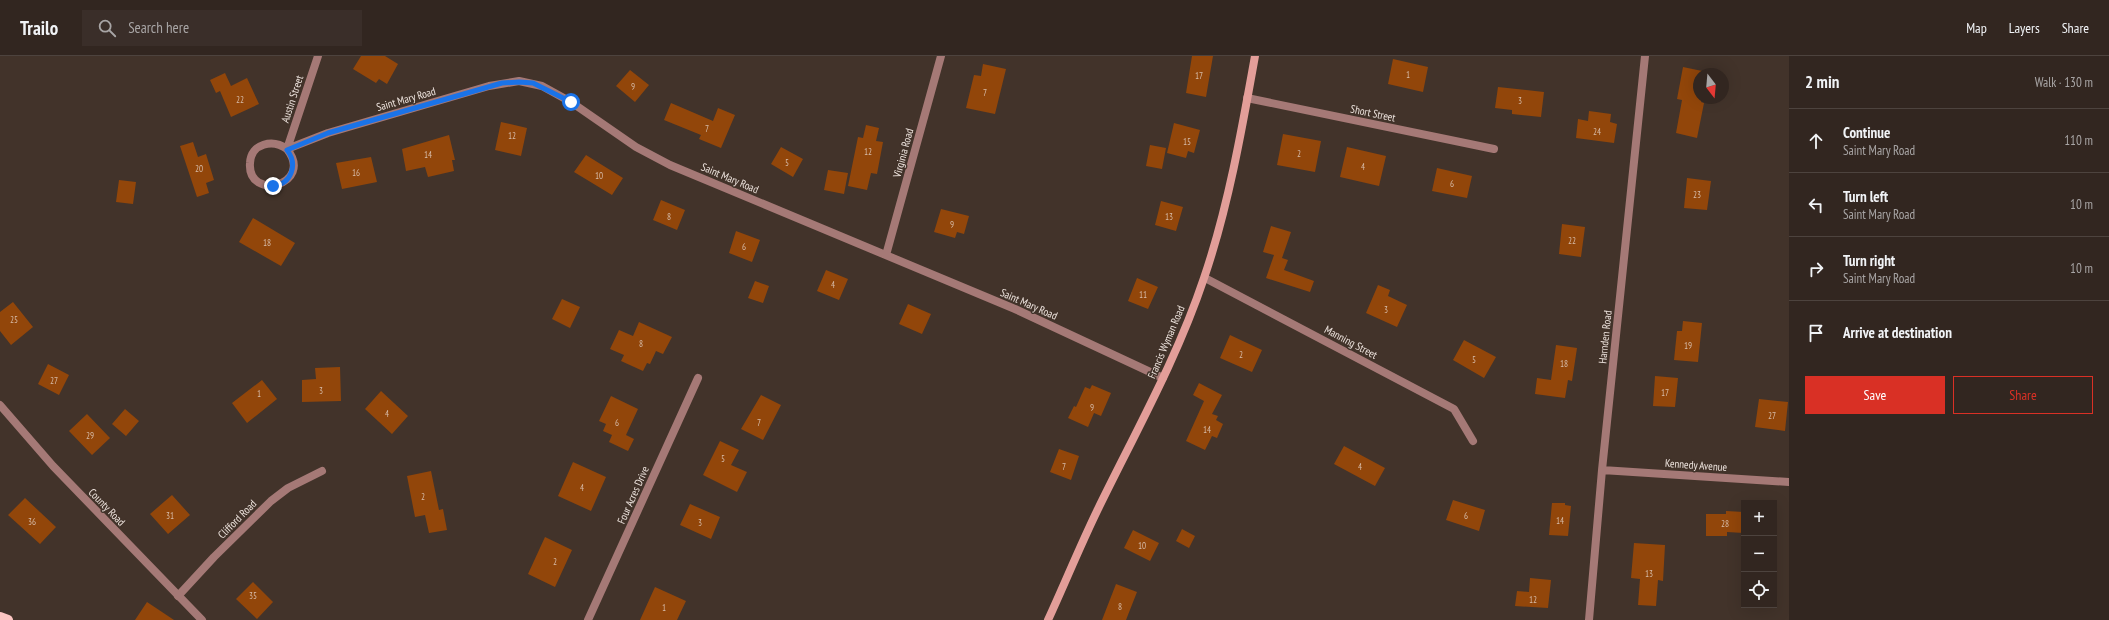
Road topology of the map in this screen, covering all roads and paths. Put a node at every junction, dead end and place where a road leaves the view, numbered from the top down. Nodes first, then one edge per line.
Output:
1 (318, 56) edge
2 (941, 56) edge
3 (1255, 56) edge
4 (1645, 56) edge
5 (1247, 98) junction
6 (1494, 149) dead end
7 (287, 150) junction
8 (886, 255) junction
9 (1204, 278) junction
10 (698, 378) dead end
11 (1163, 378) junction
12 (0, 405) edge
13 (1473, 441) dead end
14 (1602, 470) junction
15 (322, 471) dead end
16 (1789, 482) edge
17 (178, 596) junction
18 (0, 617) edge
19 (8, 620) edge
20 (202, 620) edge
21 (588, 620) edge
22 (1048, 620) edge
23 (1589, 620) edge

1 - 7 street, Austin Street
2 - 8 street, Virginia Road
3 - 5 main road, Francis Wyman Road
4 - 14 street, Harnden Road
5 - 6 street, Short Street
5 - 9 main road, Francis Wyman Road
7 - 7 street
7 - 8 street, Saint Mary Road
8 - 11 street, Saint Mary Road
9 - 11 main road, Francis Wyman Road
9 - 13 street, Manning Street
10 - 21 street, Four Acres Drive
11 - 22 main road, Francis Wyman Road
12 - 17 street, County Road
14 - 16 street, Kennedy Avenue
14 - 23 street, Harnden Road
15 - 17 street, Clifford Road
17 - 20 street, County Road
18 - 19 main road

